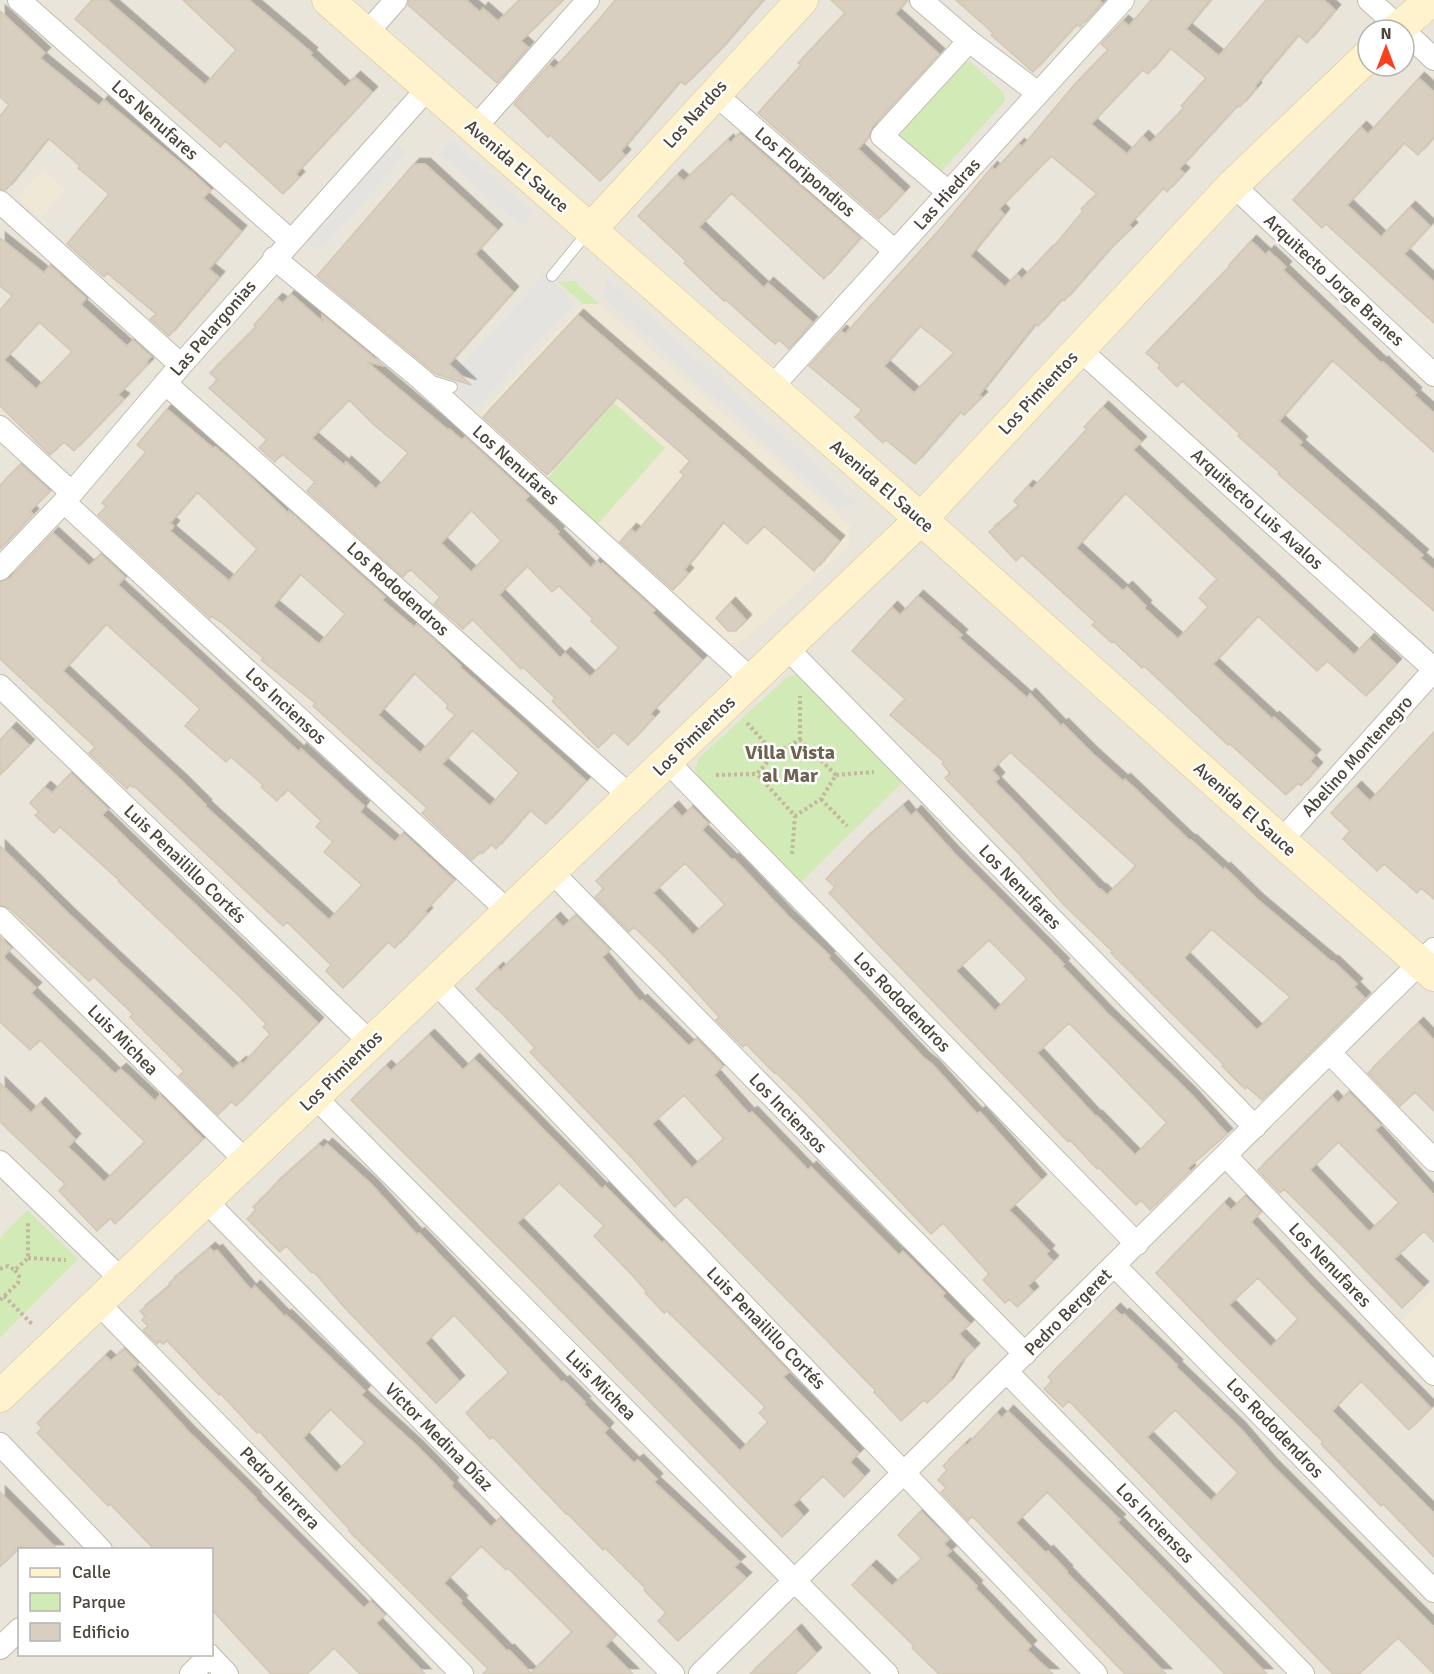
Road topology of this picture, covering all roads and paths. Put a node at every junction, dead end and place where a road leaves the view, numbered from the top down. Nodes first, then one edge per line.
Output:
1 (19, 0) edge
2 (328, 0) edge
3 (396, 0) edge
4 (588, 0) edge
5 (802, 0) edge
6 (921, 0) edge
7 (1123, 0) edge
8 (1369, 0) edge
9 (1432, 0) edge
10 (1388, 18) edge
11 (1413, 18) edge
12 (366, 34) junction
13 (969, 40) junction
14 (1416, 44) edge
15 (1434, 59) edge
16 (1356, 67) edge
17 (428, 88) junction
18 (714, 93) junction
19 (1038, 93) junction
20 (474, 129) junction
21 (1233, 185) junction
22 (948, 192) junction
23 (0, 202) edge
24 (590, 230) junction
25 (291, 241) junction
26 (895, 251) junction
27 (274, 258) junction
28 (552, 276) dead end
29 (1079, 349) junction
30 (181, 365) junction
31 (1434, 375) edge
32 (420, 378) junction
33 (165, 383) junction
34 (452, 387) dead end
35 (771, 388) junction
36 (0, 427) edge
37 (67, 497) junction
38 (921, 519) junction
39 (0, 569) edge
40 (794, 654) junction
41 (1434, 670) edge
42 (752, 680) junction
43 (0, 686) edge
44 (753, 730) dead end
45 (800, 740) junction
46 (775, 753) junction
47 (674, 768) junction
48 (757, 774) junction
49 (630, 796) junction
50 (821, 799) junction
51 (795, 816) junction
52 (848, 826) dead end
53 (1281, 842) junction
54 (551, 872) junction
55 (791, 886) junction
56 (509, 912) junction
57 (0, 918) edge
58 (1430, 962) edge
59 (435, 982) junction
60 (371, 1043) junction
61 (1330, 1053) junction
62 (314, 1096) junction
63 (1255, 1127) junction
64 (1226, 1156) junction
65 (1434, 1160) edge
66 (246, 1161) junction
67 (0, 1162) edge
68 (205, 1200) junction
69 (42, 1203) junction
70 (1137, 1244) junction
71 (1115, 1266) junction
72 (0, 1269) edge
73 (15, 1270) junction
74 (122, 1280) junction
75 (2, 1298) edge
76 (98, 1302) junction
77 (53, 1346) junction
78 (1024, 1354) junction
79 (1007, 1372) junction
80 (1434, 1374) edge
81 (0, 1396) edge
82 (0, 1444) edge
83 (904, 1473) junction
84 (99, 1548) edge
85 (795, 1580) junction
86 (1434, 1591) edge
87 (18, 1631) edge
88 (0, 1648) edge
89 (208, 1656) edge
90 (210, 1656) edge
91 (191, 1674) edge
92 (227, 1674) edge
93 (462, 1674) edge
94 (673, 1674) edge
95 (700, 1674) edge
96 (886, 1674) edge
97 (1096, 1674) edge
98 (1303, 1674) edge

1 - 25 street, Los Nenufares
2 - 12 street, Avenida El Sauce
3 - 12 street
4 - 20 street
5 - 18 street, Los Nardos
6 - 13 street
7 - 19 street, Las Hiedras
8 - 10 street
9 - 11 street
12 - 17 street, Avenida El Sauce
13 - 19 street
13 - 22 street
14 - 15 street
16 - 21 street, Los Pimientos
17 - 20 street, Avenida El Sauce
17 - 25 street, Las Pelargonias
18 - 24 street, Los Nardos
18 - 26 street, Los Floripondios
19 - 22 street, Las Hiedras
20 - 24 street, Avenida El Sauce
21 - 29 street, Los Pimientos
21 - 31 street, Arquitecto Jorge Branes
22 - 26 street, Las Hiedras
23 - 30 street
24 - 28 lane
24 - 35 street, Avenida El Sauce
25 - 27 street, Las Pelargonias
26 - 35 street, Las Hiedras
27 - 30 street, Las Pelargonias
27 - 32 street, Los Nenufares
29 - 38 street, Los Pimientos
29 - 41 street, Arquitecto Luis Avalos
30 - 33 street, Las Pelargonias
32 - 34 lane
32 - 42 street, Los Nenufares
33 - 37 street, Las Pelargonias
33 - 49 street, Los Rododendros
35 - 38 street, Avenida El Sauce
36 - 37 street, Los Inciensos
37 - 39 street, Las Pelargonias
37 - 56 street, Los Inciensos
38 - 40 street, Los Pimientos
38 - 53 street, Avenida El Sauce
40 - 42 street, Los Pimientos
40 - 45 path
40 - 63 street, Los Nenufares
41 - 53 street, Abelino Montenegro
42 - 47 street, Los Pimientos
43 - 60 street, Luis Penailillo Cortés
44 - 46 path
45 - 46 path
45 - 50 path
46 - 48 path
47 - 48 path
47 - 49 street, Los Pimientos
47 - 55 street, Los Rododendros
48 - 51 path
49 - 54 street, Los Pimientos
50 - 51 path
50 - 52 path
51 - 55 path
53 - 58 street, Avenida El Sauce
54 - 56 street, Los Pimientos
54 - 78 street, Los Inciensos
55 - 70 street, Los Rododendros
56 - 59 street, Los Pimientos
57 - 66 street, Luis Michea
58 - 61 street, Pedro Bergeret
59 - 60 street, Los Pimientos
59 - 83 street, Luis Penailillo Cortés
60 - 62 street, Los Pimientos
61 - 63 street, Pedro Bergeret
61 - 65 street
62 - 66 street, Los Pimientos
62 - 85 street, Luis Michea
63 - 64 street, Pedro Bergeret
64 - 70 street, Pedro Bergeret
64 - 80 street, Los Nenufares
66 - 68 street, Los Pimientos
67 - 69 street
68 - 74 street, Los Pimientos
68 - 94 street, Víctor Medina Díaz
69 - 73 path
69 - 74 street
70 - 71 street, Pedro Bergeret
71 - 78 street, Pedro Bergeret
71 - 86 street, Los Rododendros
72 - 73 path
73 - 75 path
74 - 76 street, Los Pimientos
75 - 77 path
76 - 77 street, Los Pimientos
76 - 93 street, Pedro Herrera
77 - 81 street, Los Pimientos
78 - 79 street, Pedro Bergeret
79 - 83 street, Pedro Bergeret
79 - 98 street, Los Inciensos
82 - 84 street
83 - 85 street, Pedro Bergeret
83 - 97 street, Luis Penailillo Cortés
85 - 95 street, Pedro Bergeret
85 - 96 street, Luis Michea
87 - 88 street
89 - 91 street
90 - 92 street

